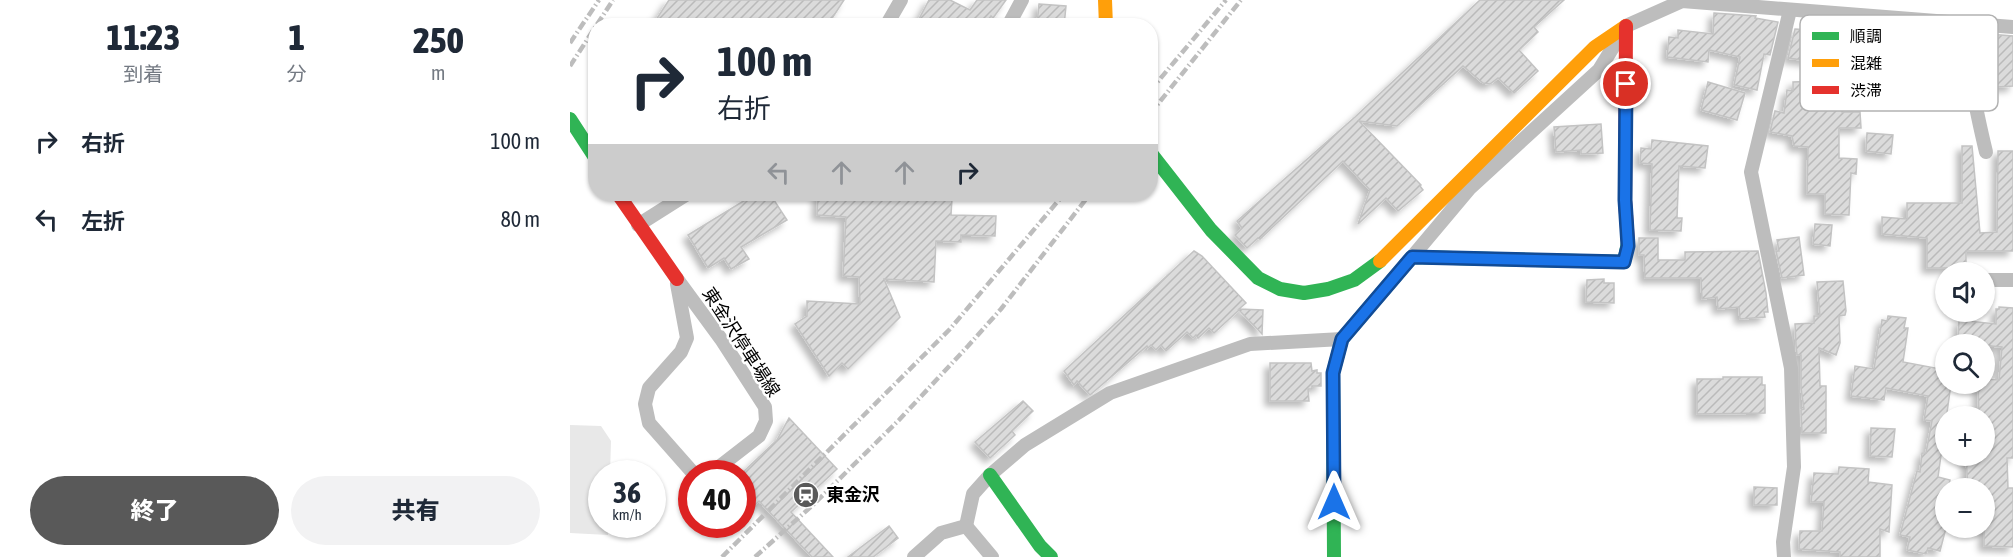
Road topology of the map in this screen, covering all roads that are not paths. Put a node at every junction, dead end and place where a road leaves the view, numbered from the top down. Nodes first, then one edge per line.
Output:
1 (901, 0) edge
2 (1022, 0) edge
3 (1662, 0) edge
4 (1790, 10) junction
5 (1853, 15) edge
6 (891, 18) edge
7 (1012, 18) edge
8 (1626, 26) junction
9 (1998, 26) edge
10 (2013, 27) edge
11 (1976, 111) edge
12 (570, 118) edge
13 (588, 146) edge
14 (1986, 152) dead end
15 (1158, 162) edge
16 (623, 201) edge
17 (676, 201) edge
18 (638, 225) junction
19 (1412, 257) junction
20 (676, 279) junction
21 (1995, 280) edge
22 (2013, 280) edge
23 (1342, 339) junction
24 (682, 460) edge
25 (728, 460) edge
26 (990, 475) junction
27 (966, 526) junction
28 (914, 557) edge
29 (992, 557) edge
30 (1051, 557) edge
31 (1334, 557) edge
32 (1784, 557) edge

1 - 6 street
2 - 7 street
3 - 8 street
4 - 5 street
4 - 8 street
4 - 32 street
8 - 15 street
8 - 19 street
8 - 19 street
9 - 10 street
11 - 14 street
12 - 13 street
16 - 18 street, 東金沢停車場線
17 - 18 street
18 - 20 street, 東金沢停車場線
19 - 23 street
20 - 24 street, 東金沢停車場線
20 - 25 street, 東金沢停車場線
21 - 22 street
23 - 26 street
23 - 31 street
26 - 27 street
26 - 30 street
27 - 28 street
27 - 29 street

